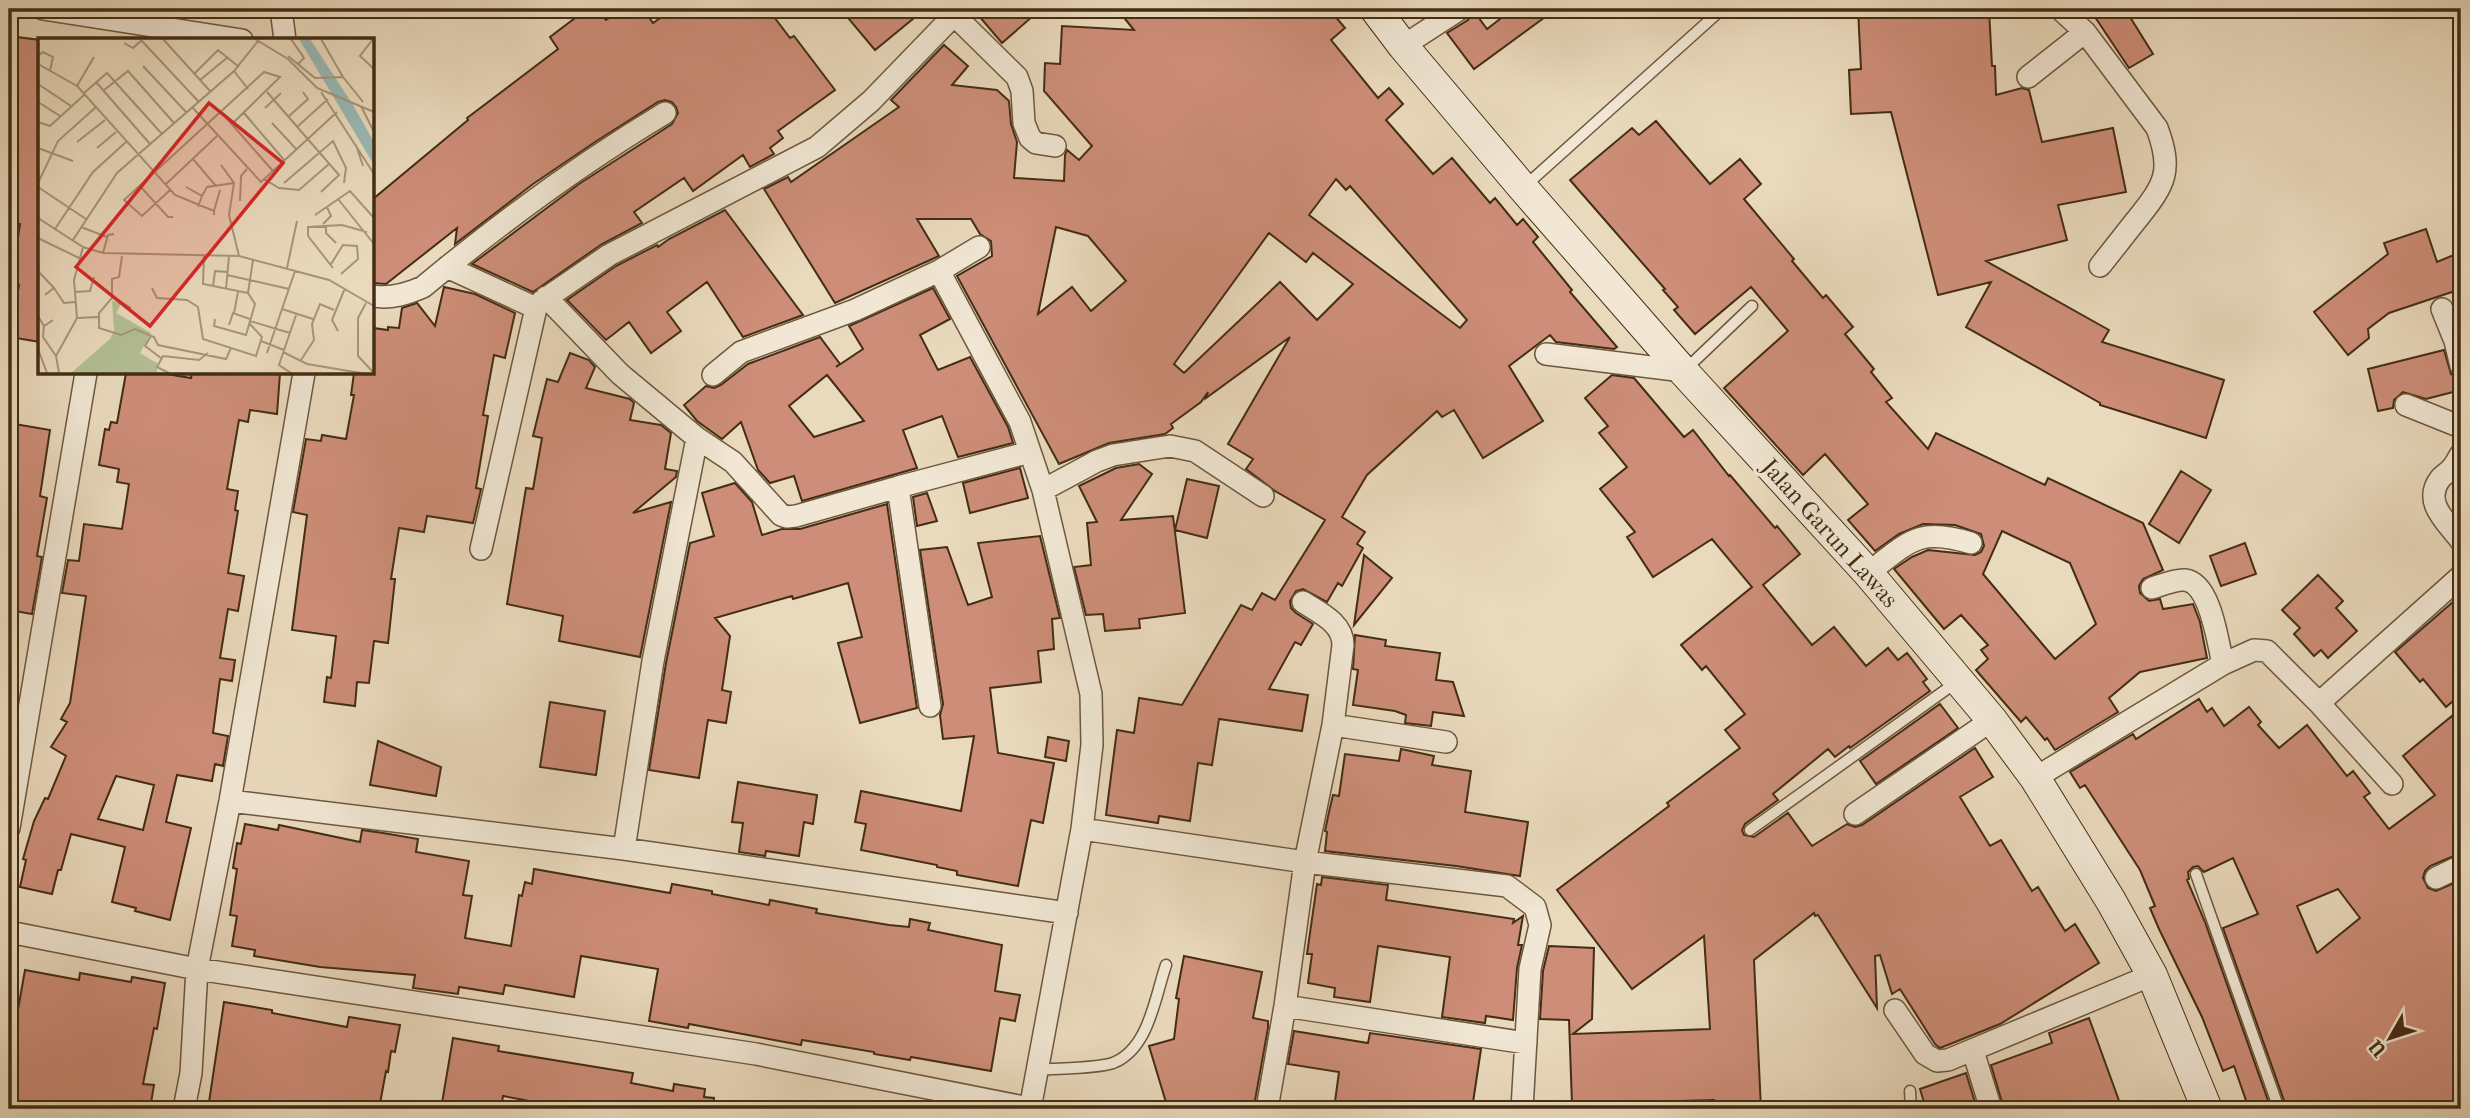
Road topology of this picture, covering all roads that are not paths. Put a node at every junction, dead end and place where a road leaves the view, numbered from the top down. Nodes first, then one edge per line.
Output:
1 (43, 9) edge
2 (281, 9) edge
3 (1376, 9) edge
4 (1460, 9) edge
5 (1722, 9) edge
6 (2060, 9) edge
7 (957, 12) edge
8 (2084, 32) junction
9 (145, 33) edge
10 (214, 38) edge
11 (285, 38) edge
12 (1403, 46) junction
13 (2028, 77) dead end
14 (665, 113) dead end
15 (1055, 146) dead end
16 (1523, 188) junction
17 (979, 247) dead end
18 (2100, 266) dead end
19 (447, 267) junction
20 (939, 271) junction
21 (374, 296) edge
22 (541, 303) junction
23 (1752, 306) dead end
24 (2442, 309) dead end
25 (1546, 354) dead end
26 (2461, 366) edge
27 (1683, 372) junction
28 (86, 374) edge
29 (304, 374) edge
30 (713, 375) dead end
31 (2406, 405) dead end
32 (2461, 427) edge
33 (696, 438) junction
34 (1030, 452) junction
35 (2461, 454) edge
36 (898, 486) junction
37 (1043, 490) junction
38 (1263, 496) dead end
39 (2461, 541) edge
40 (1971, 543) dead end
41 (481, 549) dead end
42 (1868, 573) junction
43 (2461, 576) edge
44 (2152, 588) dead end
45 (1303, 602) dead end
46 (2223, 664) junction
47 (1959, 680) junction
48 (2319, 703) junction
49 (930, 706) dead end
50 (1992, 720) junction
51 (1333, 725) junction
52 (1446, 742) dead end
53 (15, 754) edge
54 (2035, 778) junction
55 (2392, 784) dead end
56 (230, 801) junction
57 (1855, 814) dead end
58 (9, 828) edge
59 (1082, 829) junction
60 (1750, 830) dead end
61 (624, 849) junction
62 (1304, 862) junction
63 (2461, 866) edge
64 (2196, 874) dead end
65 (2436, 878) dead end
66 (1067, 913) junction
67 (9, 932) edge
68 (1166, 965) dead end
69 (197, 969) junction
70 (2152, 975) junction
71 (1286, 1006) junction
72 (1895, 1010) dead end
73 (1526, 1043) junction
74 (1973, 1051) junction
75 (1036, 1070) junction
76 (1910, 1091) dead end
77 (184, 1109) edge
78 (1031, 1109) edge
79 (1267, 1109) edge
80 (1522, 1109) edge
81 (1911, 1109) edge
82 (1992, 1109) edge
83 (2207, 1109) edge
84 (2279, 1109) edge

1 - 9 street
2 - 11 street
3 - 12 main road, Jalan Garun Lawas
4 - 12 street
5 - 16 lane
6 - 8 street
7 - 15 street
7 - 22 street
8 - 13 street
8 - 18 street
9 - 10 street
12 - 16 main road, Jalan Garun Lawas
14 - 19 street
16 - 27 main road, Jalan Garun Lawas
17 - 20 street
19 - 21 street
19 - 22 street
20 - 30 street
20 - 34 street
22 - 33 street
22 - 41 street
23 - 27 lane
24 - 26 street
25 - 27 street
27 - 42 main road, Jalan Garun Lawas
28 - 53 street
29 - 56 street
31 - 32 street
33 - 36 street
33 - 61 street
34 - 36 street
34 - 37 street
35 - 39 street
36 - 49 street
37 - 38 street
37 - 59 street
40 - 42 street
42 - 47 main road, Jalan Garun Lawas
43 - 48 street
44 - 46 street
45 - 51 street
46 - 48 street
46 - 54 street
47 - 50 main road, Jalan Garun Lawas
47 - 60 lane
48 - 55 street
50 - 54 main road, Jalan Garun Lawas
50 - 57 street
51 - 52 street
51 - 62 street
53 - 58 street
54 - 70 main road, Jalan Garun Lawas
56 - 61 street
56 - 69 street
59 - 62 street
59 - 66 street
61 - 66 street
62 - 71 street
62 - 73 street
63 - 65 street
64 - 84 lane
66 - 75 street
67 - 69 street
68 - 75 lane
69 - 77 street
69 - 78 street
70 - 74 street
70 - 83 main road, Jalan Garun Lawas
71 - 73 street
71 - 79 street
72 - 74 street
73 - 80 street
74 - 82 street
75 - 78 street
76 - 81 lane

